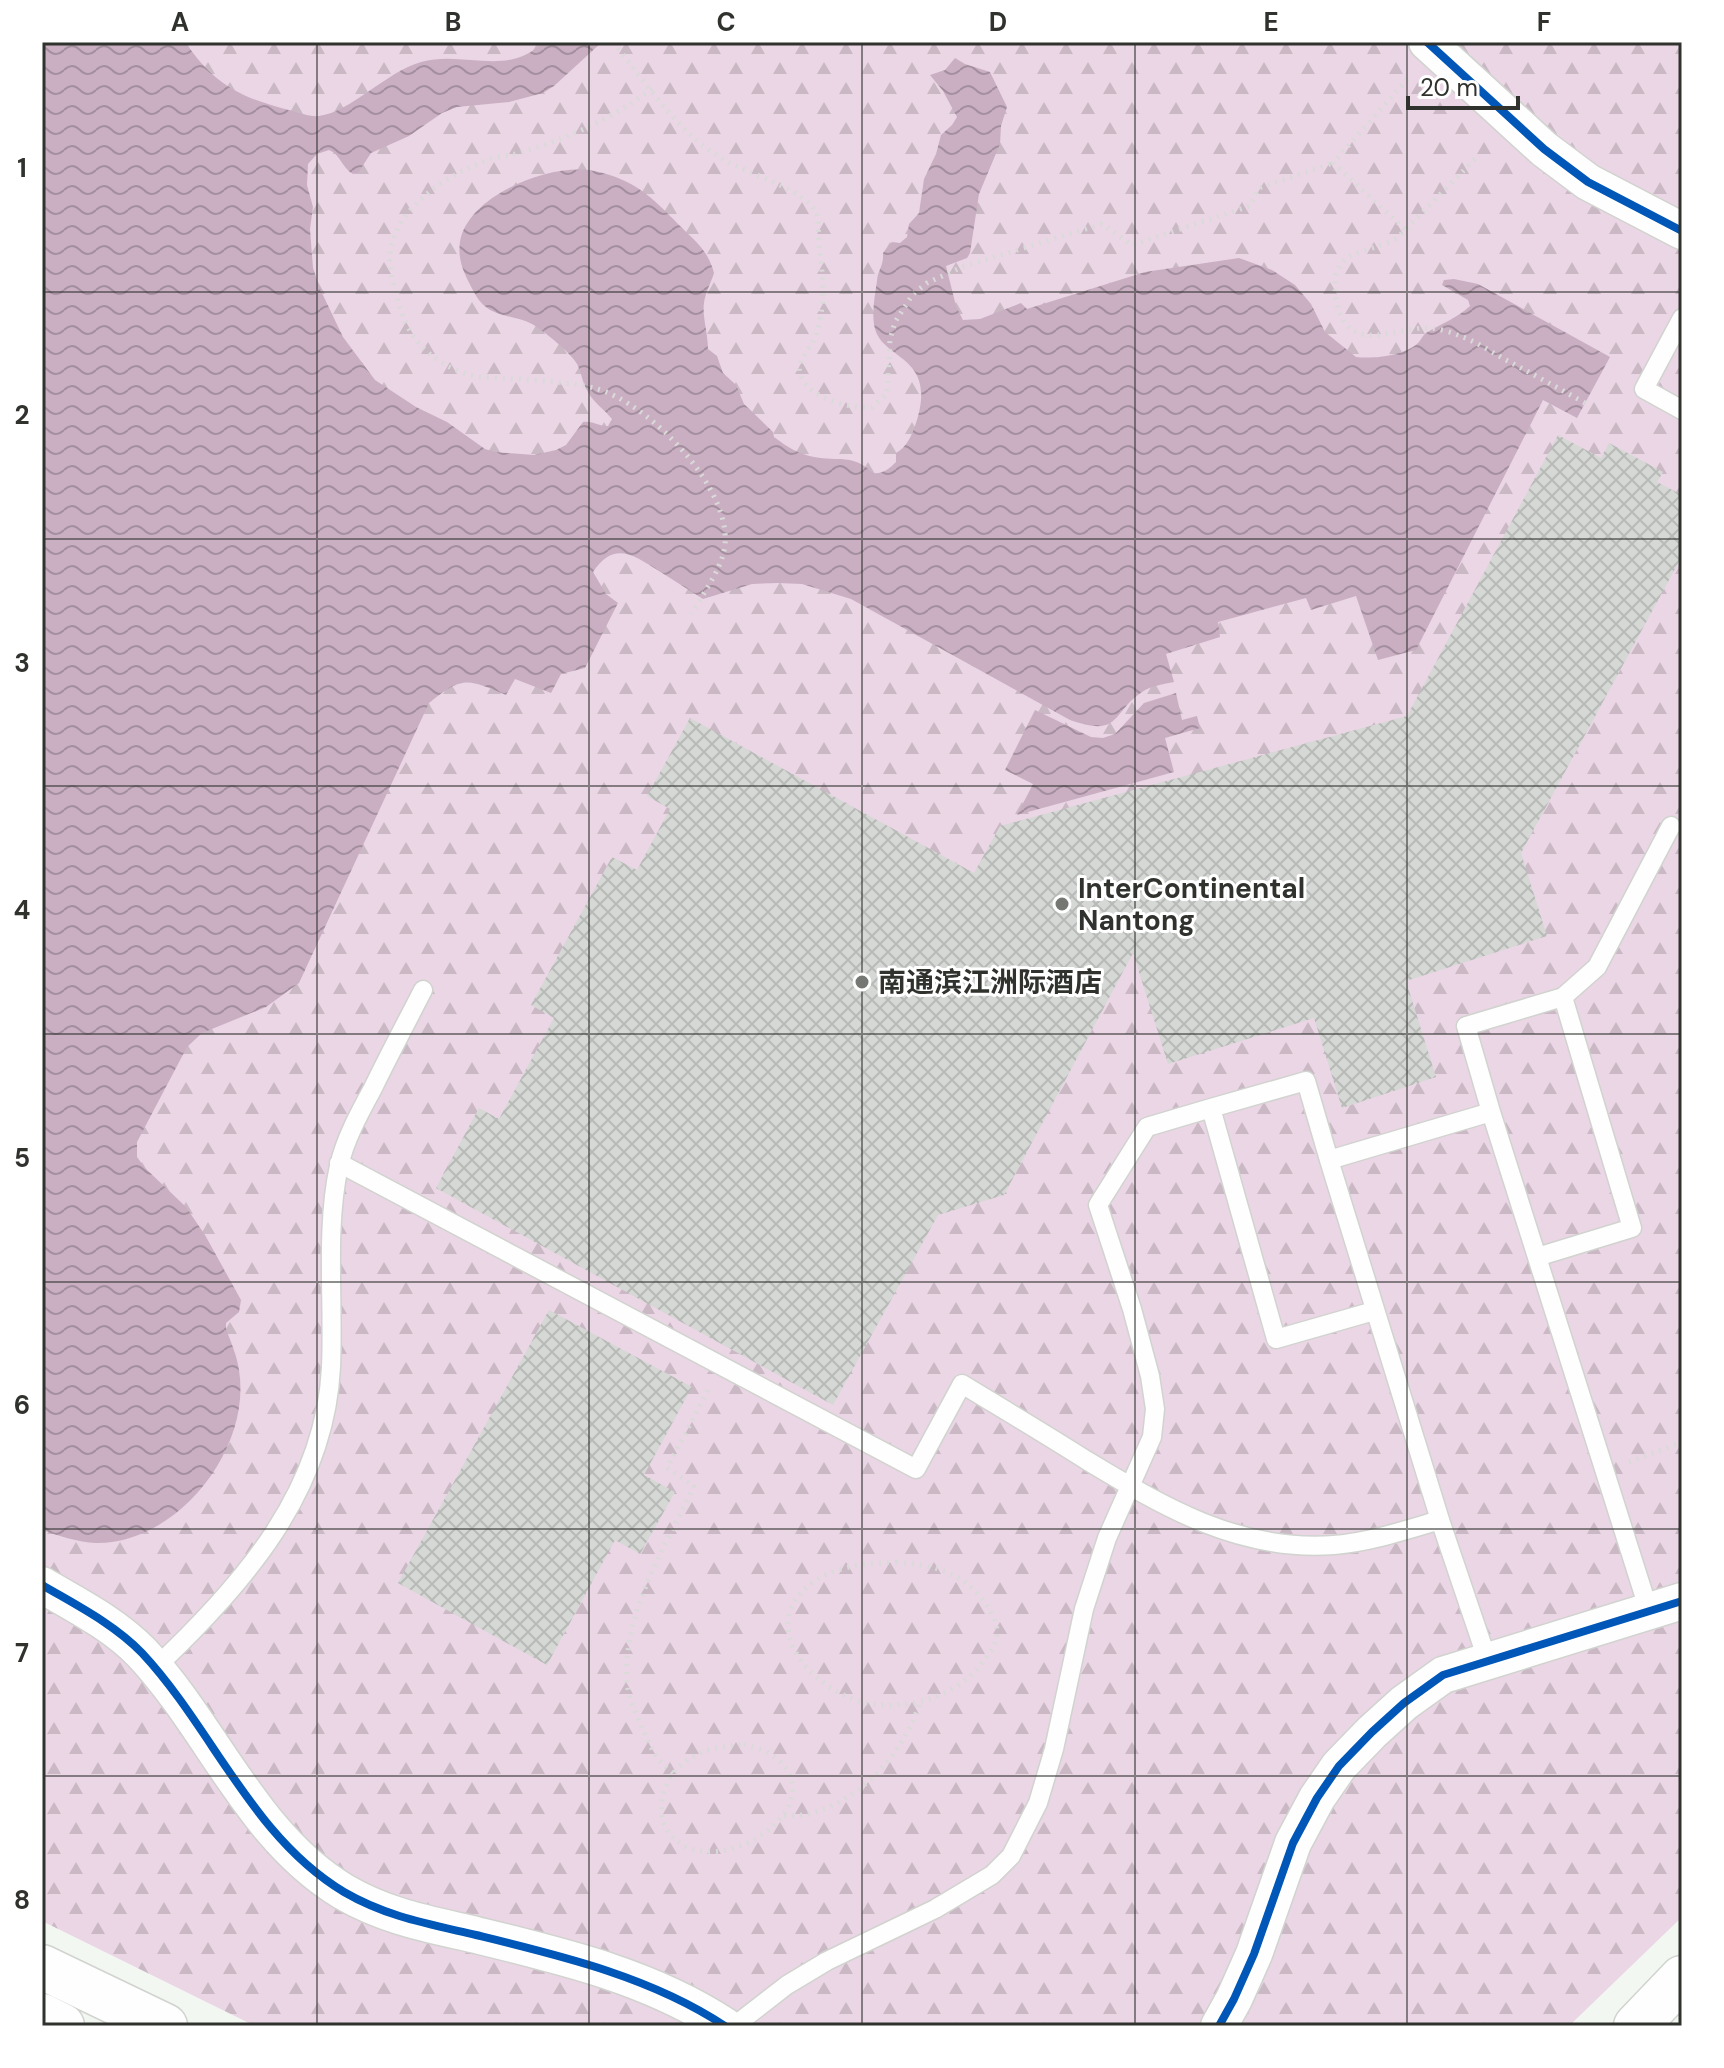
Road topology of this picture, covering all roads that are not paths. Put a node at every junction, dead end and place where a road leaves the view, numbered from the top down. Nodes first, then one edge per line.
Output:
1 (1431, 45) edge
2 (1682, 231) edge
3 (1682, 318) edge
4 (1682, 410) edge
5 (1671, 826) dead end
6 (423, 990) dead end
7 (1563, 997) junction
8 (1211, 1108) junction
9 (1491, 1112) junction
10 (1329, 1160) junction
11 (339, 1163) junction
12 (1537, 1257) junction
13 (1374, 1311) junction
14 (1130, 1486) junction
15 (1440, 1520) junction
16 (42, 1585) edge
17 (1666, 1606) edge
18 (1488, 1662) junction
19 (155, 1668) junction
20 (42, 1967) edge
21 (1682, 1978) edge
22 (42, 2016) edge
23 (62, 2026) edge
24 (165, 2026) edge
25 (725, 2026) edge
26 (734, 2026) edge
27 (1219, 2026) edge
28 (1636, 2026) edge

1 - 2 street
3 - 4 lane
5 - 7 lane
6 - 11 lane
7 - 9 lane
7 - 12 lane
8 - 10 lane
8 - 13 lane
8 - 14 lane
9 - 10 lane
9 - 12 lane
10 - 13 lane
11 - 14 lane
11 - 19 lane
12 - 17 lane
13 - 15 lane
14 - 15 lane
14 - 26 lane
15 - 18 lane
16 - 19 street
17 - 18 street
18 - 27 street
19 - 25 street
20 - 24 main road
21 - 28 main road
22 - 23 main road

